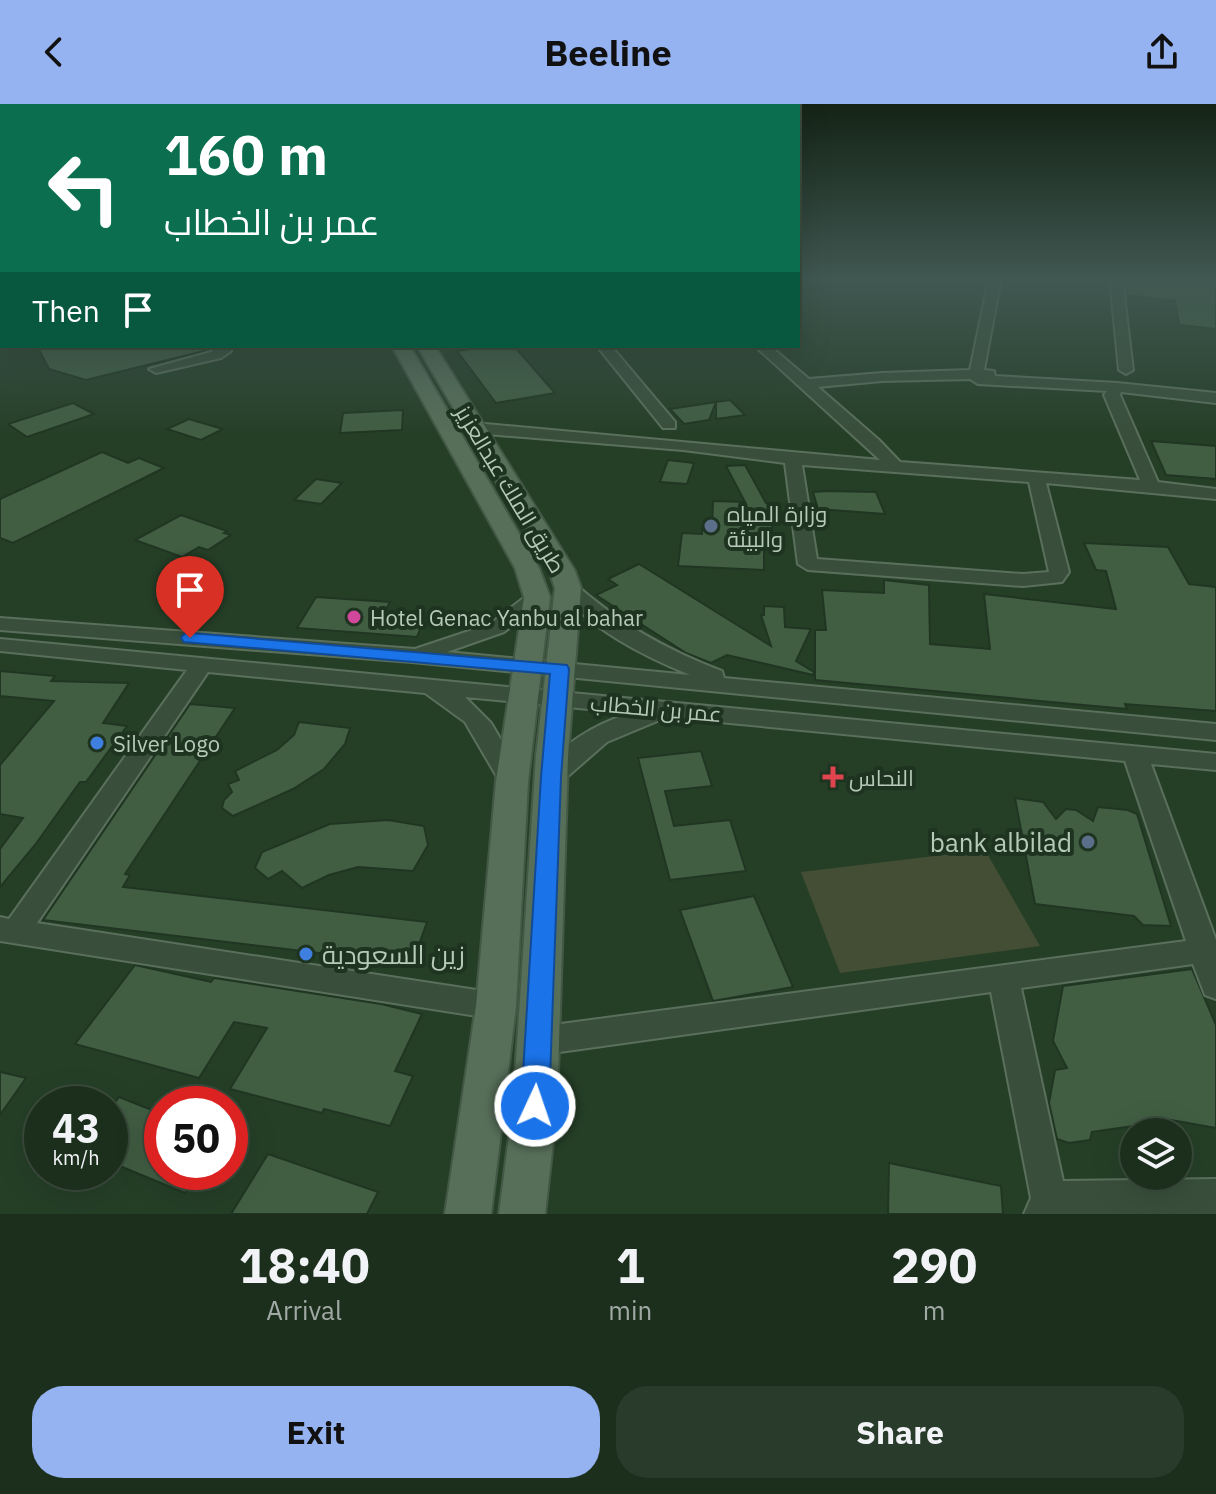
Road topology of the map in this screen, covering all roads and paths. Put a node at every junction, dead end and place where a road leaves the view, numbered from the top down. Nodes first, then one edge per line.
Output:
1 (985, 331) edge
2 (1122, 331) edge
3 (225, 348) edge
4 (402, 348) edge
5 (427, 348) edge
6 (606, 348) edge
7 (764, 348) edge
8 (156, 369) dead end
9 (1126, 370) dead end
10 (976, 374) junction
11 (807, 384) junction
12 (1117, 387) junction
13 (1216, 398) edge
14 (669, 425) dead end
15 (474, 428) junction
16 (793, 459) junction
17 (895, 467) junction
18 (1037, 480) junction
19 (1151, 486) junction
20 (1216, 494) edge
21 (568, 588) junction
22 (537, 597) junction
23 (0, 624) edge
24 (0, 645) edge
25 (412, 655) junction
26 (202, 664) junction
27 (525, 680) junction
28 (408, 684) junction
29 (559, 684) junction
30 (741, 686) junction
31 (681, 710) junction
32 (1216, 732) edge
33 (1135, 754) junction
34 (1216, 762) edge
35 (551, 777) junction
36 (512, 781) junction
37 (8, 930) edge
38 (1210, 951) edge
39 (1003, 978) junction
40 (1216, 986) edge
41 (496, 1006) junction
42 (538, 1041) junction
43 (1216, 1197) edge
44 (1162, 1206) edge
45 (1046, 1207) edge
46 (468, 1214) edge
47 (522, 1214) edge

1 - 10 street
2 - 9 street
3 - 8 street
4 - 22 main road, طريق الملك عبدالعزيز
5 - 15 main road, طريق الملك عبدالعزيز
6 - 14 street
7 - 11 street
10 - 11 street
10 - 12 street
11 - 17 street
12 - 13 street
12 - 19 street
15 - 16 street
15 - 21 main road, طريق الملك عبدالعزيز
16 - 17 street
16 - 18 street
17 - 18 street
18 - 19 street
19 - 20 street
21 - 29 main road, طريق الملك عبدالعزيز
21 - 30 street
22 - 25 street
22 - 27 main road, طريق الملك عبدالعزيز
23 - 25 street, عمر بن الخطاب
24 - 26 street, عمر بن الخطاب
25 - 27 street, عمر بن الخطاب
26 - 28 street, عمر بن الخطاب
26 - 37 street
27 - 28 street, عمر بن الخطاب
27 - 29 street, عمر بن الخطاب
27 - 36 main road, طريق الملك عبدالعزيز
28 - 36 street
29 - 30 street, عمر بن الخطاب
29 - 31 street, عمر بن الخطاب
29 - 35 main road, طريق الملك عبدالعزيز
30 - 32 street, عمر بن الخطاب
31 - 33 street, عمر بن الخطاب
31 - 35 street
33 - 34 street, عمر بن الخطاب
33 - 38 street
35 - 42 main road, طريق الملك عبدالعزيز
36 - 41 main road, طريق الملك عبدالعزيز
37 - 41 street
38 - 39 street
38 - 40 street
39 - 42 street
39 - 45 street
41 - 46 main road, طريق الملك عبدالعزيز
42 - 47 main road, طريق الملك عبدالعزيز
43 - 44 street
44 - 45 street

